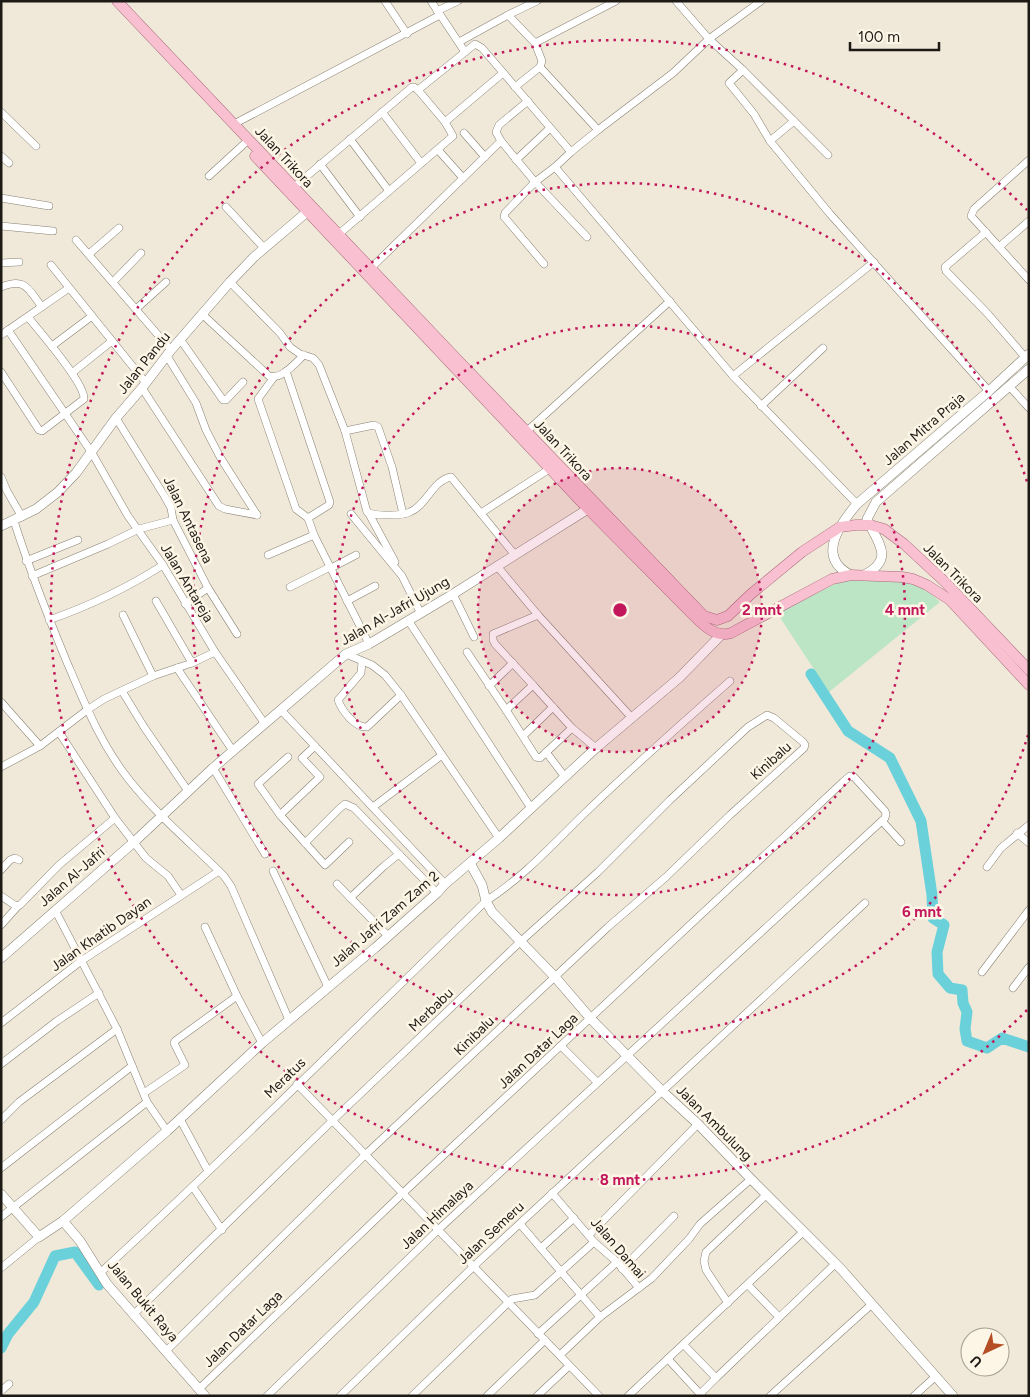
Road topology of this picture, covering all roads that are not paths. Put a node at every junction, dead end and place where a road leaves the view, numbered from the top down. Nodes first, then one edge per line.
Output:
1 (109, 1) edge
2 (117, 1) edge
3 (384, 1) edge
4 (431, 1) edge
5 (458, 1) edge
6 (537, 1) edge
7 (616, 1) edge
8 (676, 1) edge
9 (761, 1) edge
10 (438, 13) junction
11 (508, 15) junction
12 (407, 34) junction
13 (709, 39) junction
14 (459, 42) junction
15 (535, 43) junction
16 (465, 52) junction
17 (540, 67) junction
18 (743, 70) junction
19 (503, 73) junction
20 (515, 87) junction
21 (418, 90) junction
22 (528, 101) junction
23 (1, 112) edge
24 (382, 112) junction
25 (794, 121) junction
26 (445, 122) junction
27 (234, 124) junction
28 (550, 128) junction
29 (598, 130) junction
30 (464, 133) dead end
31 (350, 139) junction
32 (501, 140) junction
33 (770, 141) junction
34 (244, 144) junction
35 (36, 146) dead end
36 (439, 151) dead end
37 (571, 152) junction
38 (828, 155) dead end
39 (1, 156) edge
40 (485, 157) junction
41 (516, 160) junction
42 (1029, 160) edge
43 (8, 163) dead end
44 (421, 163) junction
45 (320, 164) junction
46 (556, 167) junction
47 (276, 173) junction
48 (209, 176) dead end
49 (463, 178) junction
50 (535, 182) junction
51 (294, 187) junction
52 (389, 191) junction
53 (1, 198) edge
54 (49, 206) dead end
55 (226, 207) dead end
56 (307, 212) junction
57 (360, 217) junction
58 (1029, 221) edge
59 (1, 226) edge
60 (119, 228) dead end
61 (53, 231) dead end
62 (986, 232) junction
63 (339, 234) junction
64 (587, 237) dead end
65 (76, 240) dead end
66 (999, 247) junction
67 (264, 248) junction
68 (141, 253) dead end
69 (89, 254) junction
70 (19, 262) dead end
71 (874, 262) junction
72 (1, 263) edge
73 (544, 264) dead end
74 (51, 265) dead end
75 (371, 268) junction
76 (1029, 280) edge
77 (113, 282) junction
78 (166, 282) dead end
79 (230, 282) junction
80 (1, 287) edge
81 (70, 288) junction
82 (670, 301) junction
83 (42, 307) junction
84 (136, 309) junction
85 (202, 314) junction
86 (92, 316) junction
87 (28, 317) junction
88 (8, 330) junction
89 (1, 335) edge
90 (180, 339) junction
91 (112, 341) junction
92 (52, 346) junction
93 (823, 348) dead end
94 (169, 353) junction
95 (304, 355) junction
96 (1027, 355) edge
97 (1029, 369) edge
98 (286, 371) junction
99 (1, 372) edge
100 (72, 373) junction
101 (733, 376) junction
102 (274, 378) junction
103 (243, 382) dead end
104 (144, 386) junction
105 (1009, 386) junction
106 (989, 391) junction
107 (761, 406) junction
108 (1029, 408) edge
109 (65, 414) junction
110 (116, 418) junction
111 (345, 431) junction
112 (527, 431) junction
113 (92, 453) junction
114 (551, 468) junction
115 (1, 477) edge
116 (857, 504) junction
117 (588, 509) junction
118 (368, 512) junction
119 (481, 513) junction
120 (350, 514) dead end
121 (403, 514) junction
122 (308, 518) junction
123 (18, 519) junction
124 (173, 520) junction
125 (2, 525) edge
126 (870, 525) junction
127 (840, 527) junction
128 (139, 530) junction
129 (314, 535) junction
130 (78, 540) dead end
131 (625, 541) junction
132 (634, 550) junction
133 (268, 555) dead end
134 (356, 555) dead end
135 (515, 555) junction
136 (26, 560) junction
137 (163, 565) junction
138 (497, 566) junction
139 (330, 568) junction
140 (864, 575) junction
141 (32, 576) junction
142 (402, 576) junction
143 (851, 576) junction
144 (375, 586) dead end
145 (290, 587) dead end
146 (208, 588) junction
147 (453, 594) junction
148 (156, 601) dead end
149 (346, 601) junction
150 (185, 604) junction
151 (420, 612) junction
152 (123, 615) dead end
153 (538, 615) junction
154 (50, 620) junction
155 (408, 620) junction
156 (237, 634) dead end
157 (722, 634) junction
158 (474, 636) dead end
159 (369, 644) junction
160 (215, 652) junction
161 (467, 652) dead end
162 (346, 654) junction
163 (1010, 658) junction
164 (362, 662) junction
165 (192, 663) junction
166 (513, 663) junction
167 (176, 668) junction
168 (1029, 670) edge
169 (153, 676) junction
170 (730, 681) dead end
171 (533, 685) junction
172 (1029, 685) edge
173 (489, 686) junction
174 (122, 691) junction
175 (401, 695) junction
176 (1, 702) edge
177 (553, 707) junction
178 (87, 710) junction
179 (281, 710) junction
180 (506, 710) junction
181 (632, 718) junction
182 (265, 724) junction
183 (572, 728) junction
184 (59, 732) junction
185 (523, 736) junction
186 (805, 745) joint
187 (40, 746) junction
188 (315, 746) junction
189 (596, 748) junction
190 (233, 751) junction
191 (546, 752) junction
192 (442, 754) junction
193 (288, 757) dead end
194 (3, 764) edge
195 (213, 768) junction
196 (565, 777) junction
197 (188, 791) junction
198 (373, 807) junction
199 (531, 808) junction
200 (161, 815) junction
201 (280, 815) junction
202 (115, 818) junction
203 (882, 821) junction
204 (1029, 824) edge
205 (1017, 833) junction
206 (499, 838) junction
207 (134, 842) junction
208 (350, 842) dead end
209 (901, 842) dead end
210 (305, 843) junction
211 (1029, 844) edge
212 (265, 854) dead end
213 (399, 854) junction
214 (19, 860) dead end
215 (470, 863) junction
216 (987, 867) dead end
217 (1, 870) edge
218 (219, 871) junction
219 (272, 871) dead end
220 (337, 884) dead end
221 (445, 884) junction
222 (437, 893) junction
223 (181, 895) junction
224 (1, 896) edge
225 (350, 898) junction
226 (486, 901) junction
227 (865, 903) dead end
228 (18, 906) junction
229 (55, 910) junction
230 (1029, 910) edge
231 (1, 925) edge
232 (205, 927) dead end
233 (388, 936) junction
234 (520, 942) junction
235 (1, 958) edge
236 (81, 961) junction
237 (1029, 967) edge
238 (982, 972) dead end
239 (555, 977) junction
240 (328, 988) junction
241 (1014, 988) dead end
242 (100, 993) junction
243 (237, 996) junction
244 (591, 1019) junction
245 (289, 1020) junction
246 (1, 1023) edge
247 (118, 1029) junction
248 (262, 1043) junction
249 (562, 1046) junction
250 (627, 1055) junction
251 (1, 1064) edge
252 (132, 1066) junction
253 (597, 1082) junction
254 (296, 1084) junction
255 (662, 1091) junction
256 (144, 1093) junction
257 (147, 1102) junction
258 (180, 1119) junction
259 (1, 1120) edge
260 (332, 1121) junction
261 (698, 1124) junction
262 (167, 1131) junction
263 (366, 1154) junction
264 (1, 1168) edge
265 (208, 1171) junction
266 (750, 1179) junction
267 (193, 1187) junction
268 (552, 1193) junction
269 (1, 1194) edge
270 (403, 1194) junction
271 (766, 1195) junction
272 (13, 1207) junction
273 (674, 1216) dead end
274 (1, 1217) edge
275 (574, 1218) junction
276 (63, 1221) junction
277 (520, 1224) junction
278 (439, 1229) junction
279 (222, 1230) junction
280 (803, 1232) junction
281 (590, 1235) junction
282 (39, 1236) junction
283 (594, 1242) junction
284 (541, 1248) junction
285 (617, 1262) junction
286 (835, 1264) junction
287 (474, 1266) junction
288 (1, 1268) edge
289 (622, 1269) junction
290 (561, 1271) junction
291 (100, 1273) junction
292 (748, 1285) junction
293 (638, 1288) junction
294 (581, 1294) junction
295 (508, 1303) junction
296 (728, 1303) junction
297 (872, 1304) junction
298 (133, 1315) junction
299 (600, 1317) junction
300 (779, 1317) junction
301 (538, 1334) junction
302 (545, 1340) junction
303 (684, 1345) junction
304 (166, 1352) junction
305 (560, 1355) junction
306 (668, 1359) junction
307 (569, 1366) junction
308 (936, 1376) junction
309 (716, 1378) junction
310 (9, 1384) dead end
311 (1, 1391) edge
312 (202, 1392) edge
313 (701, 1395) edge
314 (267, 1396) edge
315 (340, 1396) edge
316 (412, 1396) edge
317 (487, 1396) edge
318 (537, 1396) edge
319 (600, 1396) edge
320 (628, 1396) edge
321 (770, 1396) edge
322 (914, 1396) edge
323 (953, 1396) edge

1 - 34 main road, Jalan Trikora
2 - 27 main road, Jalan Trikora
3 - 12 street
4 - 10 street
5 - 10 street
6 - 11 street
7 - 15 street
8 - 13 street
9 - 13 street
10 - 12 street
10 - 14 street
11 - 14 street
11 - 15 street
12 - 27 street
13 - 18 street
13 - 29 street
14 - 16 street
15 - 17 street
16 - 19 street
16 - 21 street
17 - 20 street
17 - 29 street
18 - 25 street
18 - 33 street
19 - 20 street
19 - 26 street
20 - 22 street
21 - 24 street
21 - 26 street
22 - 28 street
22 - 32 street
23 - 35 street
24 - 31 street
24 - 44 street
25 - 33 street
25 - 38 street
26 - 44 street
27 - 47 main road, Jalan Trikora
28 - 37 street
28 - 41 street
29 - 37 street
30 - 40 street
31 - 45 street
31 - 52 street
32 - 40 street
32 - 41 street
33 - 71 street
34 - 47 main road, Jalan Trikora
34 - 48 street
36 - 49 street
37 - 46 street
39 - 43 street
40 - 49 street
41 - 50 street
42 - 62 street
44 - 52 street
45 - 51 street
45 - 57 street
46 - 50 street
46 - 82 street
47 - 51 main road, Jalan Trikora
47 - 56 main road, Jalan Trikora
49 - 75 street
50 - 64 street
50 - 73 street
51 - 63 main road, Jalan Trikora
52 - 57 street
53 - 54 street
55 - 67 street
56 - 67 street, Jalan Pandu
56 - 114 main road, Jalan Trikora
57 - 63 street
58 - 66 street
59 - 61 street
60 - 69 street
62 - 66 street
62 - 96 street
63 - 75 main road, Jalan Trikora
65 - 69 street
66 - 76 street
67 - 79 street, Jalan Pandu
68 - 77 street
69 - 77 street
70 - 72 street
71 - 101 street
71 - 106 street
74 - 81 street
75 - 112 main road, Jalan Trikora
77 - 84 street
78 - 84 street
79 - 85 street, Jalan Pandu
79 - 95 street
80 - 83 street
81 - 83 street
81 - 86 street
82 - 101 street
82 - 112 street
83 - 87 street
84 - 94 street
85 - 90 street, Jalan Pandu
85 - 102 street
86 - 91 street
86 - 92 street
87 - 88 street
87 - 92 street
88 - 89 street
88 - 109 street, Jalan Antareja
90 - 94 street, Jalan Pandu
90 - 103 street
91 - 100 street
91 - 104 street
92 - 100 street
93 - 107 street
94 - 104 street, Jalan Pandu
94 - 104 street
95 - 98 street
95 - 111 street
96 - 106 street, Jalan Mitra Praja
97 - 105 street, Jalan Mitra Praja
98 - 102 street
98 - 122 street
99 - 109 street
100 - 109 street
101 - 107 street
102 - 122 street
104 - 110 street, Jalan Pandu
105 - 108 street
105 - 126 street, Jalan Mitra Praja
106 - 116 street, Jalan Mitra Praja
107 - 116 street
109 - 113 street, Jalan Antareja
110 - 113 street, Jalan Pandu
110 - 124 street, Jalan Antasena
111 - 118 street
111 - 121 street
112 - 131 main road, Jalan Trikora
113 - 123 street, Jalan Pandu
113 - 128 street, Jalan Antareja
114 - 117 main road, Jalan Trikora
114 - 119 street
115 - 123 street
116 - 127 street, Jalan Mitra Praja
117 - 131 main road, Jalan Trikora
117 - 135 street, Jalan Al-Jafri Ujung
118 - 121 street
118 - 142 street
119 - 121 street
119 - 135 street
120 - 142 street
122 - 129 street
123 - 125 street, Jalan Pandu
123 - 136 street
124 - 128 street
124 - 146 street, Jalan Antasena
126 - 127 main road, Jalan Trikora
126 - 140 street
126 - 163 main road, Jalan Trikora
127 - 132 main road, Jalan Trikora
127 - 143 street
128 - 137 street, Jalan Antareja
128 - 141 street
129 - 133 street
129 - 139 street
130 - 136 street
131 - 132 main road, Jalan Trikora
132 - 157 main road, Jalan Trikora
134 - 139 street
135 - 138 street, Jalan Al-Jafri Ujung
136 - 141 street
137 - 150 street, Jalan Antareja
137 - 154 street
138 - 147 street, Jalan Al-Jafri Ujung
138 - 153 street
139 - 145 street
139 - 149 street
140 - 143 main road, Jalan Trikora
140 - 163 main road, Jalan Trikora
141 - 154 street
142 - 151 street
143 - 157 main road, Jalan Trikora
144 - 149 street
146 - 150 street
146 - 156 street, Jalan Antasena
147 - 151 street, Jalan Al-Jafri Ujung
147 - 158 street
148 - 165 street
149 - 159 street
150 - 160 street, Jalan Antareja
151 - 155 street, Jalan Al-Jafri Ujung
152 - 169 street
153 - 166 street
153 - 181 street
154 - 178 street
155 - 159 street, Jalan Al-Jafri Ujung
155 - 199 street
157 - 181 street, Jalan Jafri Zam Zam 2
159 - 162 street, Jalan Al-Jafri Ujung
160 - 165 street
160 - 182 street, Jalan Antareja
161 - 173 street
162 - 164 street
162 - 179 street, Jalan Al-Jafri Ujung
163 - 168 main road, Jalan Trikora
163 - 172 main road, Jalan Trikora
164 - 175 street
164 - 175 street
165 - 167 street
166 - 171 street
166 - 173 street
167 - 169 street
167 - 190 street
169 - 174 street
170 - 226 street, Meratus
171 - 177 street
171 - 180 street
173 - 180 street
174 - 178 street
174 - 197 street
175 - 192 street
176 - 187 street
177 - 183 street
177 - 185 street
178 - 184 street
178 - 200 street
179 - 182 street, Jalan Al-Jafri Ujung
179 - 188 street
180 - 185 street
181 - 189 street, Jalan Jafri Zam Zam 2
182 - 190 street, Jalan Al-Jafri Ujung
183 - 189 street
183 - 191 street
184 - 187 street
184 - 202 street
185 - 191 street
186 - 234 street, Merbabu
186 - 239 street, Kinibalu
187 - 194 street
188 - 198 street
188 - 201 street
189 - 196 street, Jalan Jafri Zam Zam 2
190 - 195 street, Jalan Al-Jafri Ujung
191 - 196 street
192 - 198 street
192 - 206 street
193 - 201 street
195 - 197 street, Jalan Al-Jafri Ujung
195 - 212 street
196 - 199 street, Jalan Jafri Zam Zam 2
197 - 200 street, Jalan Al-Jafri Ujung
198 - 221 street
199 - 206 street, Jalan Jafri Zam Zam 2
200 - 207 street, Jalan Al-Jafri
200 - 218 street
201 - 210 street
202 - 207 street
202 - 228 street
203 - 209 street
203 - 244 street, Jalan Datar Laga
203 - 250 street, Jalan Himalaya
204 - 205 street
205 - 211 street
205 - 216 street
206 - 215 street, Jalan Jafri Zam Zam 2
207 - 223 street
207 - 229 street, Jalan Al-Jafri
208 - 210 street
210 - 213 street
213 - 222 street
213 - 225 street
214 - 217 street
215 - 221 street, Jalan Jafri Zam Zam 2
215 - 226 street, Jalan Ambulung
218 - 223 street, Jalan Khatib Dayan
218 - 245 street
219 - 240 street
220 - 225 street
221 - 222 street, Jalan Jafri Zam Zam 2
222 - 233 street, Jalan Jafri Zam Zam 2
223 - 236 street, Jalan Khatib Dayan
224 - 228 street
225 - 233 street
226 - 234 street, Jalan Ambulung
226 - 254 street, Meratus
227 - 255 street, Jalan Semeru
228 - 231 street
229 - 235 street, Jalan Al-Jafri
229 - 236 street
230 - 238 street
232 - 243 street
233 - 240 street, Jalan Jafri Zam Zam 2
234 - 239 street, Jalan Ambulung
234 - 260 street, Merbabu
236 - 242 street
236 - 246 street, Jalan Khatib Dayan
237 - 241 street
239 - 244 street, Jalan Ambulung
239 - 263 street, Kinibalu
240 - 245 street, Jalan Jafri Zam Zam 2
242 - 247 street
242 - 251 street
243 - 248 street
243 - 256 street
244 - 249 street, Jalan Datar Laga
244 - 250 street, Jalan Ambulung
245 - 248 street, Jalan Jafri Zam Zam 2
247 - 252 street
247 - 259 street
248 - 258 street, Jalan Jafri Zam Zam 2
249 - 253 street
249 - 270 street, Jalan Datar Laga
250 - 253 street, Jalan Himalaya
250 - 255 street, Jalan Ambulung
252 - 256 street
252 - 264 street
253 - 278 street, Jalan Himalaya
254 - 260 street
254 - 265 street, Meratus
255 - 261 street, Jalan Ambulung
255 - 268 street, Jalan Semeru
256 - 257 street
257 - 262 street
257 - 272 street
258 - 262 street, Jalan Jafri Zam Zam 2
258 - 265 street
260 - 263 street
260 - 279 street, Merbabu
261 - 266 street, Jalan Ambulung
261 - 281 street
262 - 276 street, Jalan Jafri Zam Zam 2
263 - 270 street
263 - 304 street, Kinibalu
265 - 267 street, Meratus
266 - 271 street, Jalan Ambulung
266 - 293 street
267 - 279 street
267 - 291 street, Meratus
268 - 275 street, Jalan Damai
268 - 277 street, Jalan Semeru
269 - 272 street
270 - 278 street
270 - 312 street, Jalan Datar Laga
271 - 280 street, Jalan Ambulung
271 - 296 street
272 - 274 street
272 - 282 street
273 - 289 street
275 - 281 street, Jalan Damai
275 - 284 street
276 - 282 street, Jalan Jafri Zam Zam 2
276 - 291 street, Jalan Bukit Raya
277 - 284 street
277 - 287 street, Jalan Semeru
278 - 287 street
278 - 314 street, Jalan Himalaya
279 - 298 street, Merbabu
280 - 286 street, Jalan Ambulung
280 - 292 street
281 - 283 street, Jalan Damai
282 - 288 street
283 - 285 street, Jalan Damai
283 - 290 street
284 - 290 street
285 - 289 street, Jalan Damai
285 - 294 street
286 - 297 street, Jalan Ambulung
286 - 300 street
287 - 295 street
287 - 315 street, Jalan Semeru
289 - 293 street, Jalan Damai
290 - 294 street
290 - 295 street
291 - 298 street, Jalan Bukit Raya
292 - 296 street
292 - 300 street
293 - 299 street, Jalan Damai
294 - 299 street
294 - 301 street
295 - 301 street
295 - 316 street
296 - 303 street
297 - 308 street, Jalan Ambulung
297 - 321 street
298 - 304 street, Jalan Bukit Raya
299 - 305 street, Jalan Damai
300 - 309 street
301 - 302 street
302 - 305 street
302 - 317 street
303 - 306 street
303 - 309 street
304 - 312 street, Jalan Bukit Raya
305 - 307 street
306 - 313 street
306 - 320 street
307 - 318 street
307 - 319 street
308 - 322 street
308 - 323 street, Jalan Ambulung
309 - 313 street
310 - 311 street

